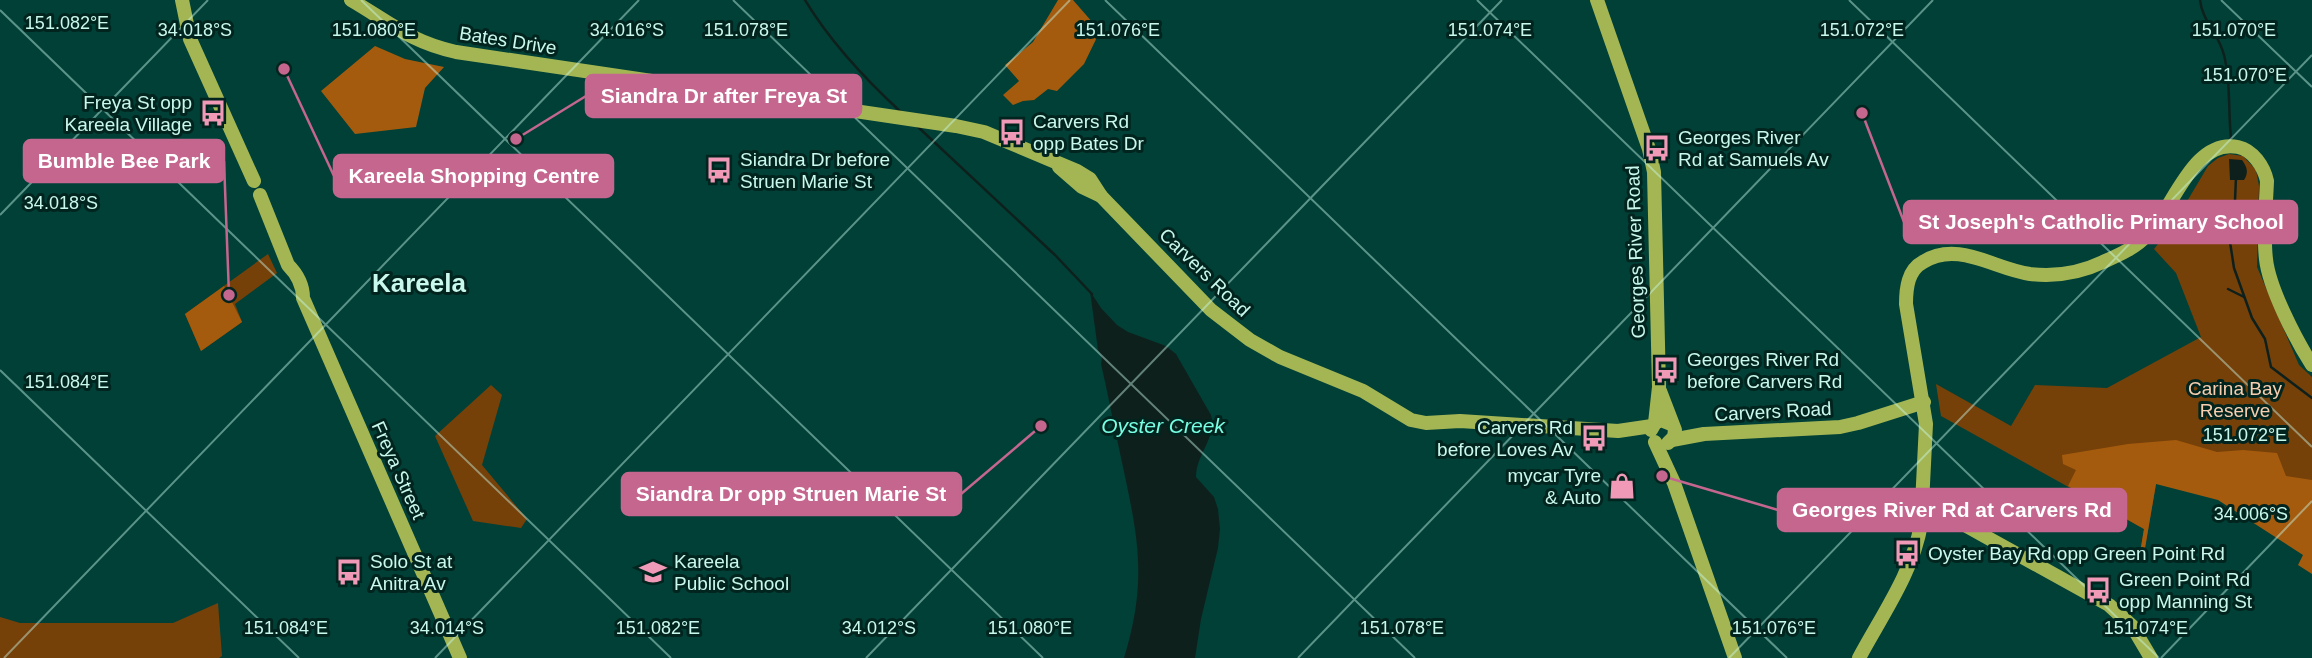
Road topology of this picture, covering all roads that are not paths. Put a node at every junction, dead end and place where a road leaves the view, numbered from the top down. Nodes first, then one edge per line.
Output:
1 (183, 0) edge
2 (351, 0) edge
3 (1597, 0) edge
4 (364, 5) edge
5 (984, 132) joint
6 (2312, 365) edge
7 (1924, 401) junction
8 (1663, 433) junction
9 (1923, 508) junction
10 (460, 658) edge
11 (1735, 658) edge
12 (1859, 658) edge
13 (2151, 658) edge

1 - 10 street, Freya Street
2 - 4 street, Bates Drive
3 - 8 street, Georges River Road
4 - 5 street, Bates Drive
5 - 8 street, Carvers Road
6 - 7 street
7 - 8 street, Carvers Road
7 - 9 street
8 - 11 street, Georges River Road
9 - 12 street
9 - 13 street

